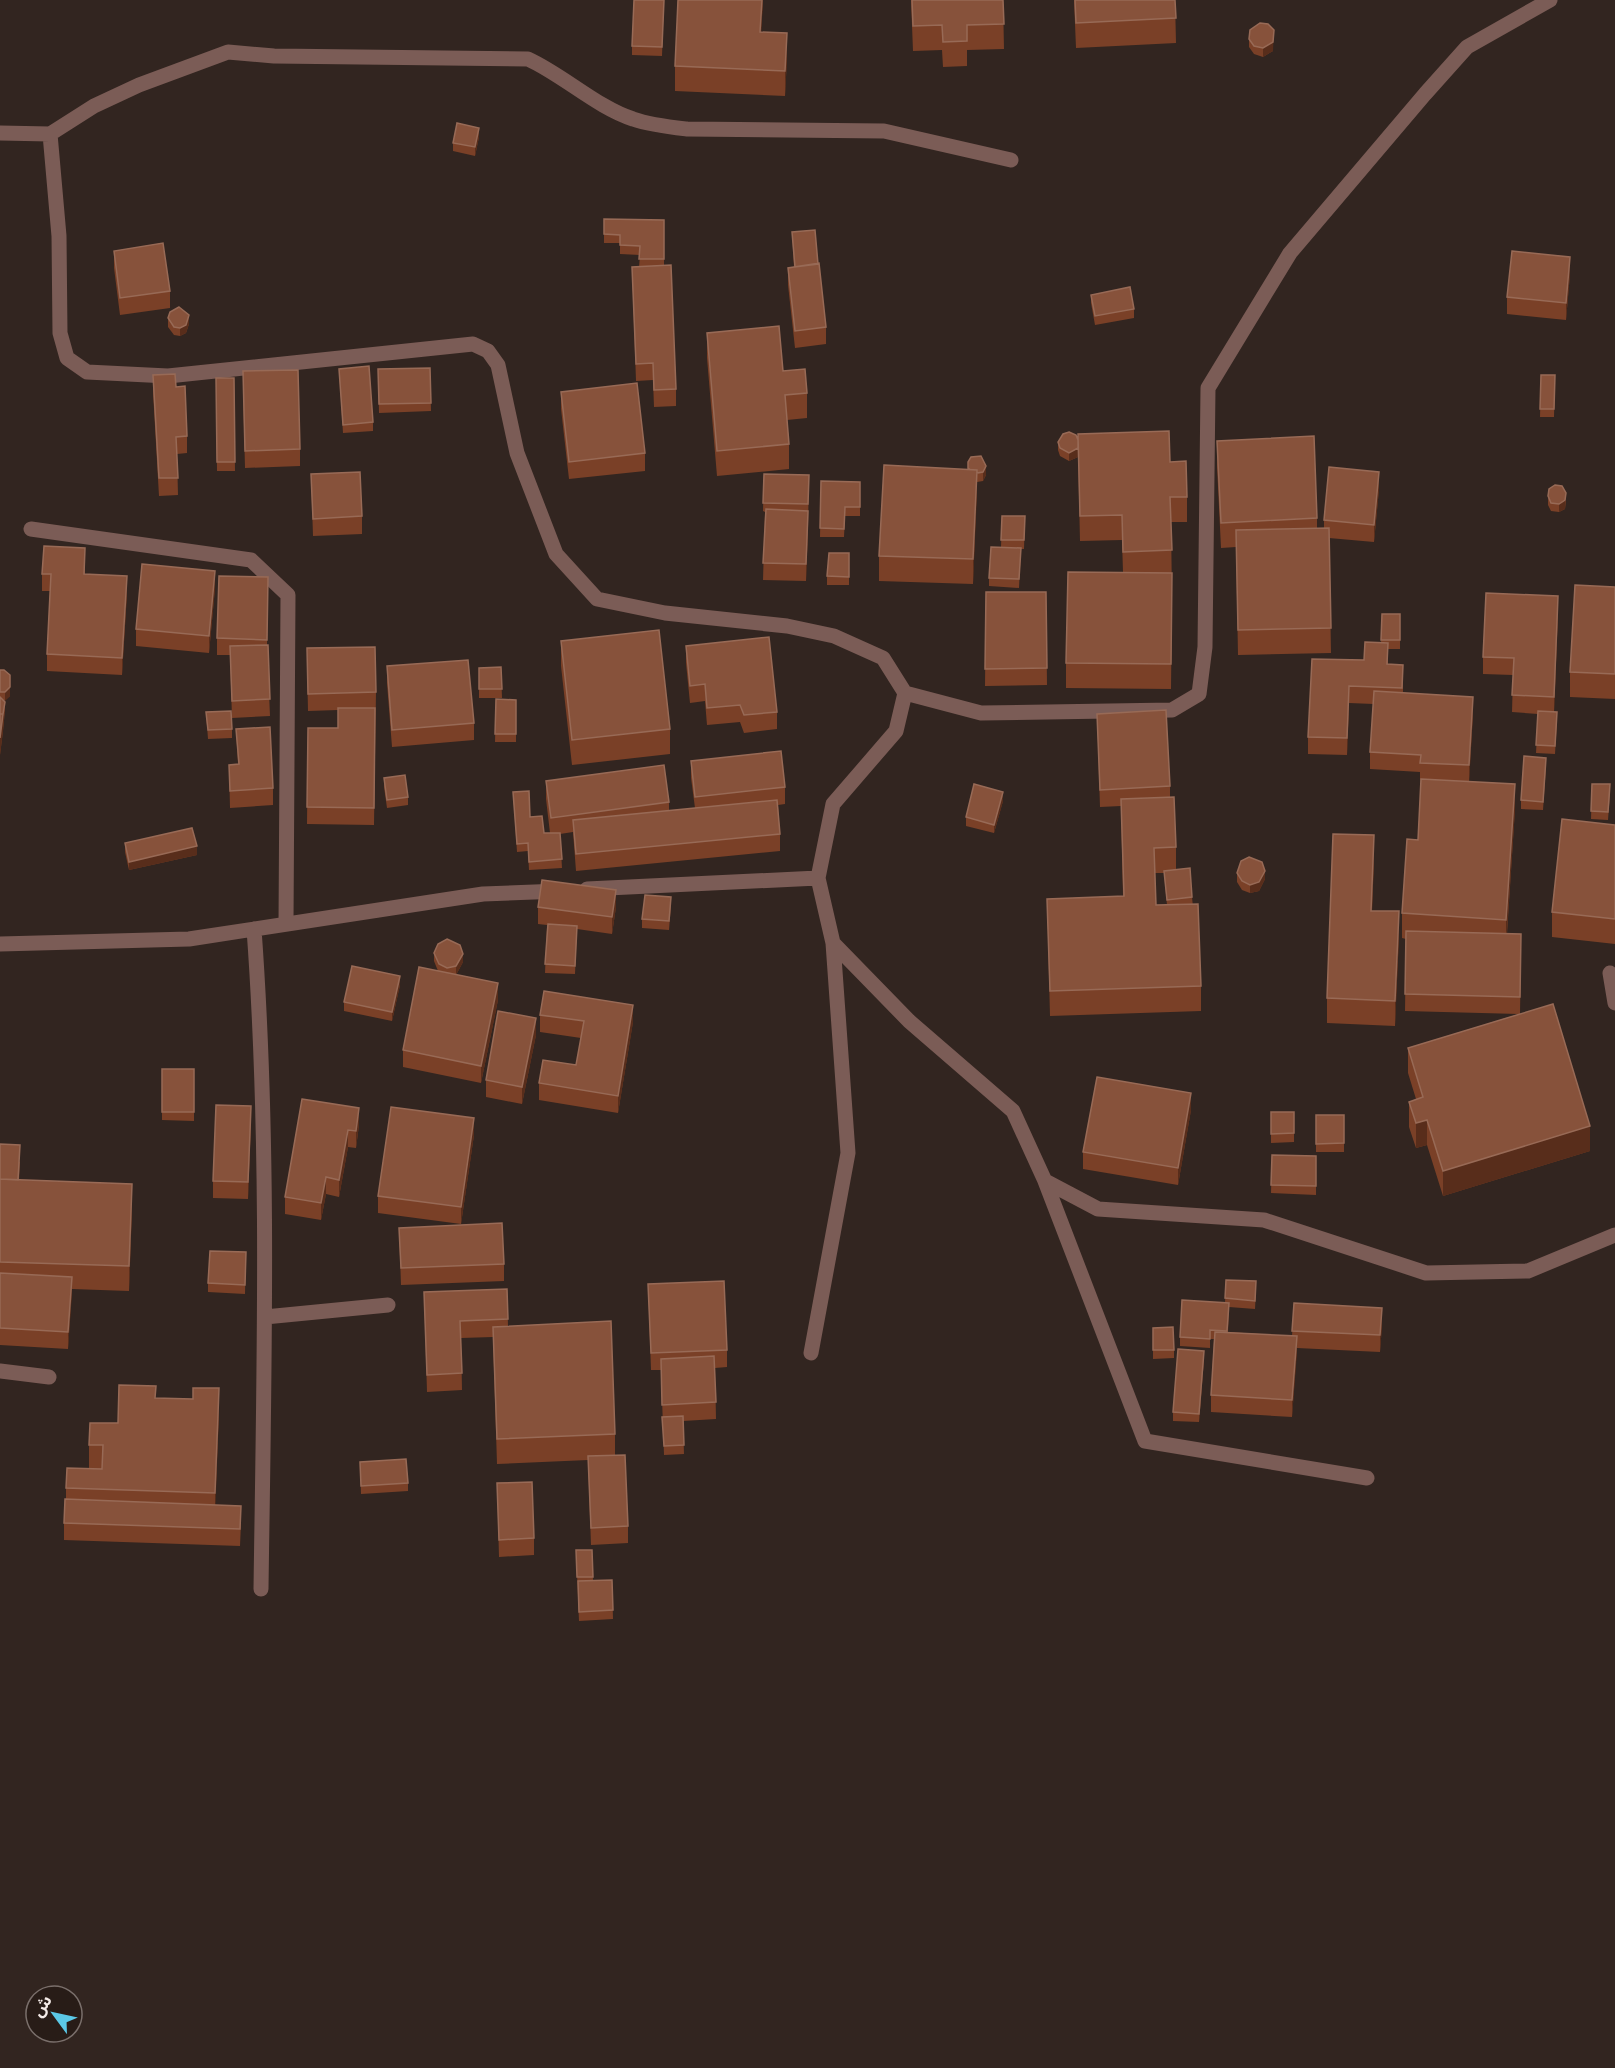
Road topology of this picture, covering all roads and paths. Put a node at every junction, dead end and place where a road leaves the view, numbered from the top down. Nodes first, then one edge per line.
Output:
1 (1550, 0) edge
2 (0, 133) edge
3 (50, 134) junction
4 (1011, 160) dead end
5 (31, 529) dead end
6 (905, 693) junction
7 (818, 878) junction
8 (286, 924) junction
9 (254, 929) junction
10 (0, 944) edge
11 (833, 944) junction
12 (1610, 973) dead end
13 (1615, 1003) edge
14 (1045, 1181) junction
15 (1615, 1235) edge
16 (388, 1305) dead end
17 (265, 1317) junction
18 (811, 1353) dead end
19 (0, 1371) edge
20 (49, 1377) dead end
21 (1367, 1478) dead end
22 (261, 1589) dead end

1 - 6 street
2 - 3 street
3 - 4 street
3 - 6 street
5 - 8 street
6 - 7 street
7 - 8 street
7 - 11 street
8 - 9 street
9 - 10 street
9 - 17 street
11 - 14 street
11 - 18 street
12 - 13 street
14 - 15 street
14 - 21 street
16 - 17 street
17 - 22 street
19 - 20 street

